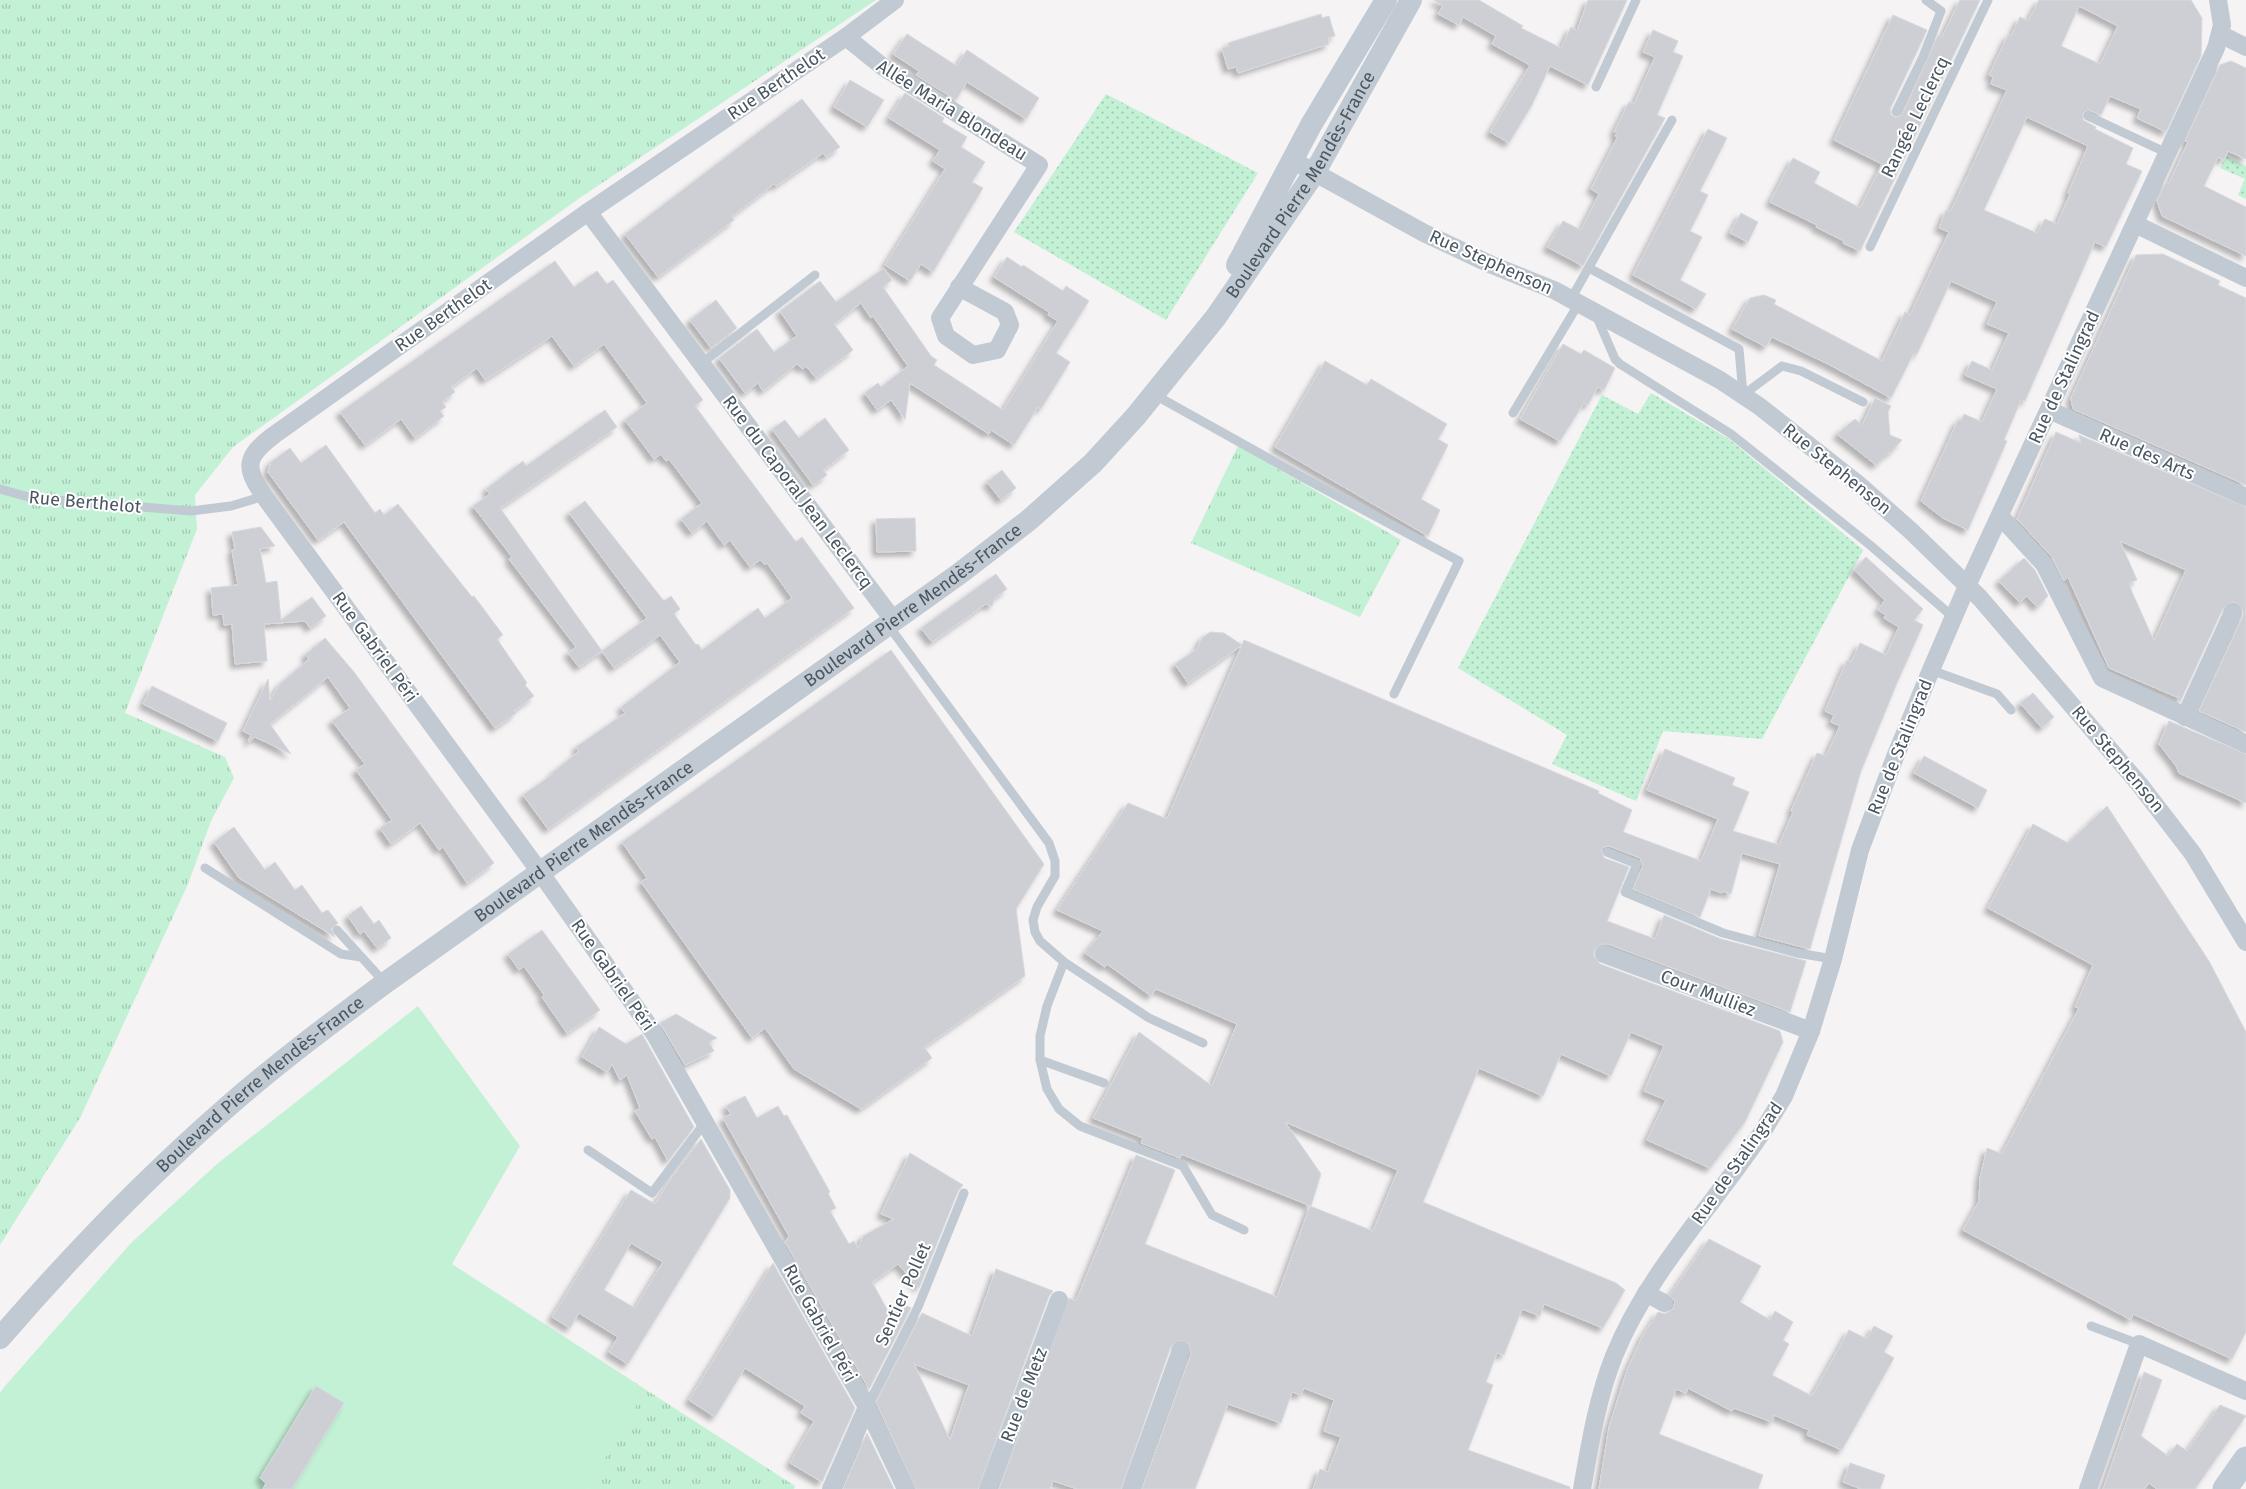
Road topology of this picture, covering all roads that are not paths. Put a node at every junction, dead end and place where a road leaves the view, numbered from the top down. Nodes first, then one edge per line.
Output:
1 (895, 0) edge
2 (1386, 0) edge
3 (1411, 0) edge
4 (1636, 0) edge
5 (1926, 0) edge
6 (1988, 0) edge
7 (2218, 0) edge
8 (2220, 34) junction
9 (846, 37) junction
10 (2246, 47) edge
11 (1596, 87) dead end
12 (1896, 112) dead end
13 (2088, 116) dead end
14 (1672, 120) dead end
15 (2167, 153) junction
16 (1292, 160) junction
17 (1315, 172) junction
18 (588, 212) junction
19 (2135, 224) junction
20 (1870, 247) dead end
21 (1589, 268) junction
22 (815, 275) dead end
23 (2246, 278) edge
24 (959, 287) dead end
25 (1575, 301) junction
26 (1595, 312) junction
27 (702, 363) junction
28 (1180, 363) junction
29 (1154, 394) junction
30 (1743, 394) junction
31 (1863, 402) dead end
32 (2049, 410) junction
33 (1513, 413) dead end
34 (0, 490) edge
35 (264, 496) junction
36 (2246, 497) edge
37 (2000, 516) junction
38 (1968, 586) junction
39 (2233, 612) dead end
40 (1953, 617) junction
41 (891, 623) junction
42 (1931, 670) junction
43 (1394, 694) dead end
44 (2011, 710) dead end
45 (2185, 717) junction
46 (2246, 744) edge
47 (1607, 852) dead end
48 (205, 868) dead end
49 (540, 872) junction
50 (337, 930) dead end
51 (2246, 942) edge
52 (1604, 954) dead end
53 (361, 956) junction
54 (1832, 959) junction
55 (1064, 962) junction
56 (385, 983) junction
57 (1811, 1032) junction
58 (1203, 1043) dead end
59 (1040, 1060) junction
60 (1104, 1083) dead end
61 (706, 1121) junction
62 (588, 1150) dead end
63 (964, 1193) dead end
64 (1244, 1230) dead end
65 (1646, 1293) junction
66 (1059, 1300) dead end
67 (1664, 1304) dead end
68 (2091, 1326) dead end
69 (0, 1338) edge
70 (2139, 1344) junction
71 (1181, 1350) dead end
72 (2246, 1391) edge
73 (867, 1407) junction
74 (2246, 1459) edge
75 (2235, 1483) edge
76 (831, 1489) edge
77 (906, 1489) edge
78 (988, 1489) edge
79 (1131, 1489) edge
80 (1582, 1489) edge
81 (2088, 1489) edge

1 - 9 street, Rue Berthelot
2 - 16 street, Boulevard Pierre Mendès-France
3 - 17 street, Boulevard Pierre Mendès-France
4 - 11 lane
5 - 12 lane
6 - 20 lane, Rangée Leclercq
7 - 8 street, Rue de Stalingrad
8 - 10 street
8 - 15 street, Rue de Stalingrad
9 - 18 street, Rue Berthelot
9 - 24 street, Allée Maria Blondeau
13 - 15 lane
14 - 21 lane
15 - 19 street, Rue de Stalingrad
16 - 17 street, Rue Stephenson
16 - 28 street, Boulevard Pierre Mendès-France
17 - 25 street, Rue Stephenson
17 - 28 street, Boulevard Pierre Mendès-France
18 - 27 street, Rue du Caporal Jean Leclercq
18 - 35 street, Rue Berthelot
19 - 23 street
19 - 32 street, Rue de Stalingrad
21 - 25 lane
21 - 30 lane
22 - 27 lane
25 - 26 street, Rue Stephenson
25 - 33 lane
26 - 30 street, Rue Stephenson
26 - 40 lane
27 - 41 street, Rue du Caporal Jean Leclercq
28 - 29 street, Boulevard Pierre Mendès-France
29 - 41 street, Boulevard Pierre Mendès-France
29 - 43 lane
30 - 31 lane
30 - 38 street, Rue Stephenson
32 - 36 street, Rue des Arts
32 - 37 street, Rue de Stalingrad
34 - 35 lane, Rue Berthelot
35 - 49 street, Rue Gabriel Péri
37 - 38 street, Rue de Stalingrad
37 - 45 street
38 - 40 street, Rue de Stalingrad
38 - 51 street, Rue Stephenson
39 - 45 street
40 - 42 street, Rue de Stalingrad
41 - 49 street, Boulevard Pierre Mendès-France
41 - 55 lane
42 - 44 lane
42 - 54 street, Rue de Stalingrad
45 - 46 street
47 - 54 lane
48 - 53 lane
49 - 56 street, Boulevard Pierre Mendès-France
49 - 61 street, Rue Gabriel Péri
50 - 53 lane
52 - 57 street, Cour Mulliez
53 - 56 lane
54 - 57 street, Rue de Stalingrad
55 - 58 lane
55 - 59 lane
56 - 69 street, Boulevard Pierre Mendès-France
57 - 65 street, Rue de Stalingrad
59 - 60 lane
59 - 64 lane
61 - 62 lane
61 - 73 street, Rue Gabriel Péri
63 - 73 lane, Sentier Pollet
65 - 67 street
65 - 80 street, Rue de Stalingrad
66 - 78 street, Rue de Metz
68 - 70 lane
70 - 72 street
70 - 81 street
71 - 79 street
73 - 76 street
73 - 77 street, Rue Gabriel Péri
74 - 75 main road

